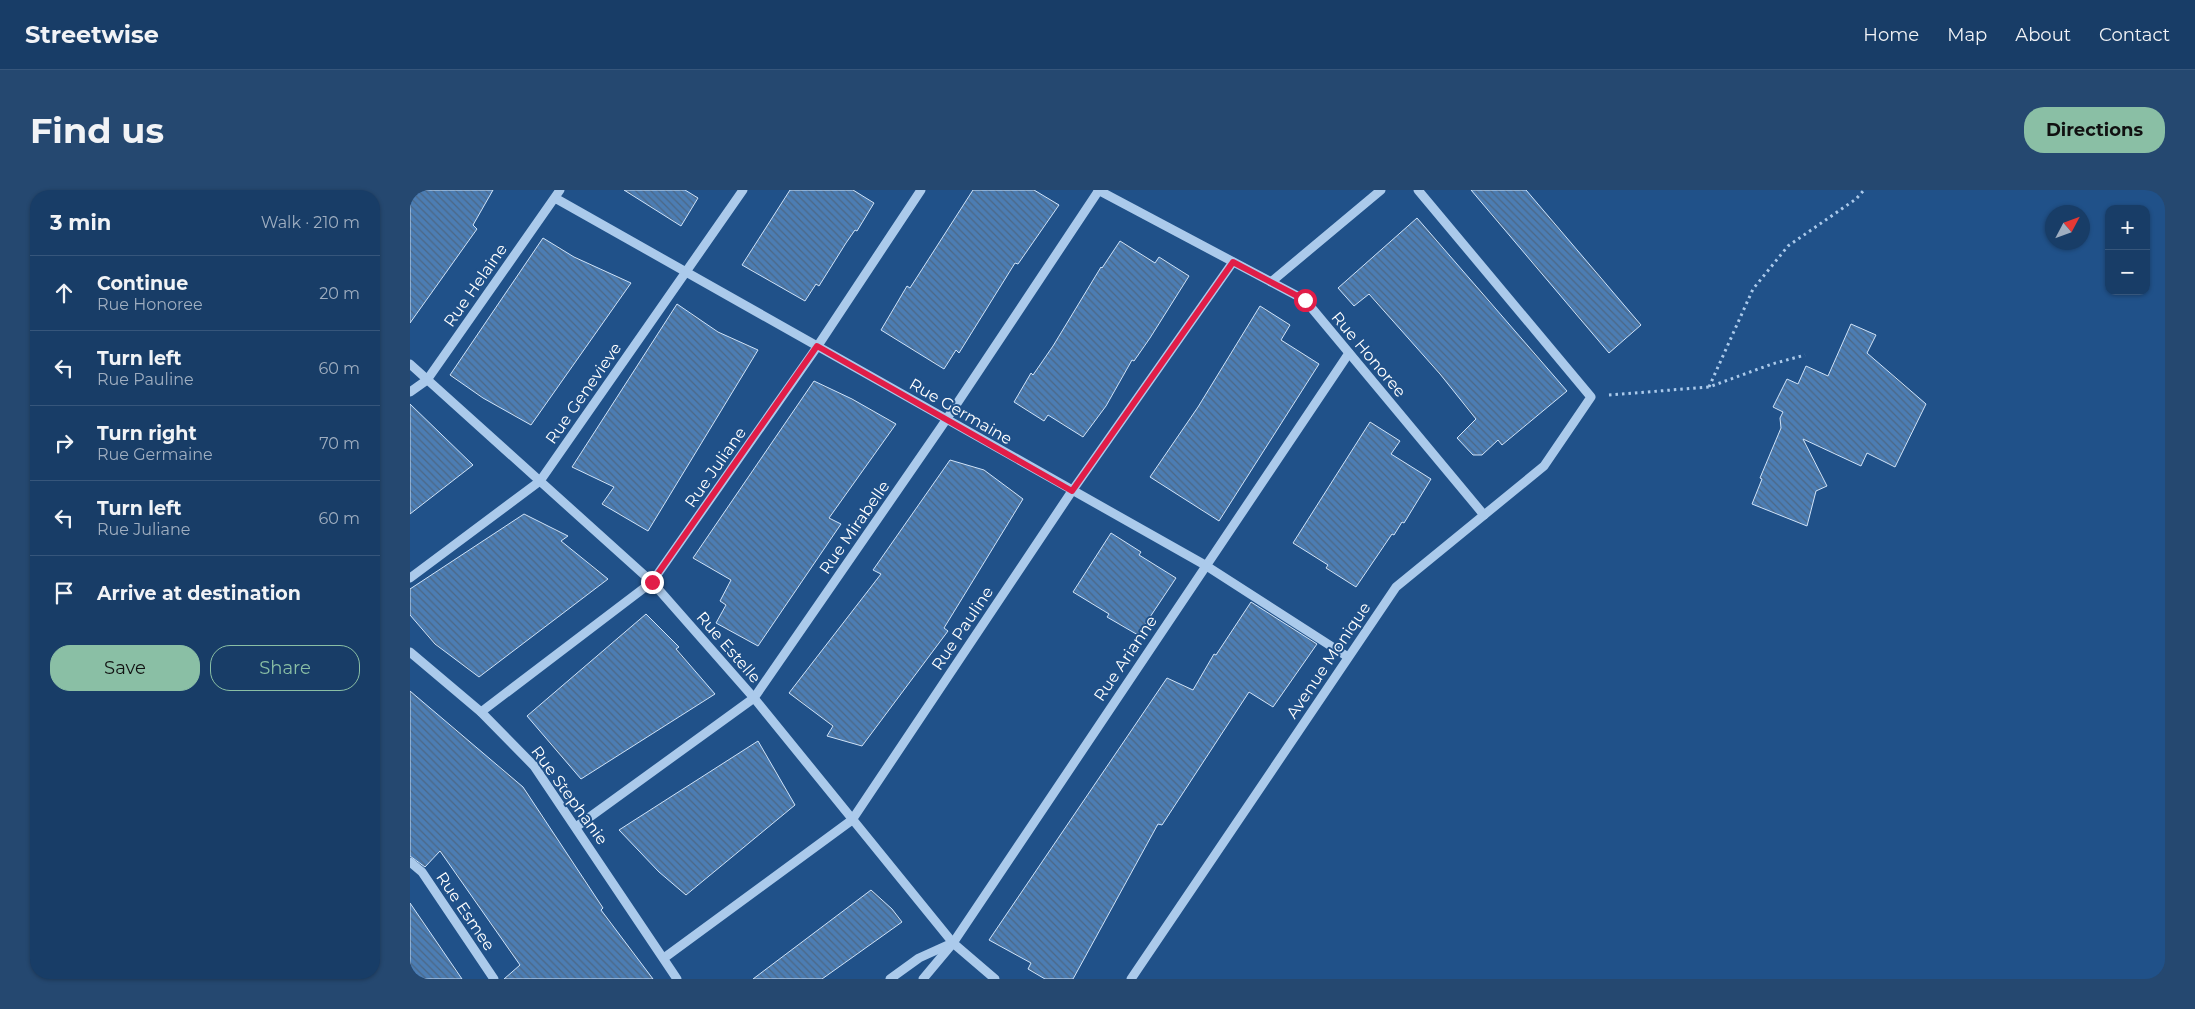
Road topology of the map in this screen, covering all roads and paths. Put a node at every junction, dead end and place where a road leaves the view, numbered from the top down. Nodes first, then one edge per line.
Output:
1 (560, 190) edge
2 (743, 190) edge
3 (921, 190) edge
4 (1099, 190) edge
5 (1381, 190) edge
6 (1418, 190) edge
7 (1864, 190) edge
8 (555, 198) junction
9 (1233, 262) junction
10 (686, 273) junction
11 (1272, 282) junction
12 (817, 346) junction
13 (1349, 353) junction
14 (1805, 355) dead end
15 (410, 364) edge
16 (427, 380) junction
17 (1708, 386) junction
18 (410, 392) edge
19 (1591, 397) junction
20 (946, 420) junction
21 (540, 481) junction
22 (1072, 491) junction
23 (1484, 515) junction
24 (1205, 565) junction
25 (410, 578) edge
26 (652, 582) junction
27 (410, 652) edge
28 (1348, 657) junction
29 (754, 698) junction
30 (481, 712) junction
31 (852, 820) junction
32 (576, 826) junction
33 (410, 862) edge
34 (953, 943) junction
35 (664, 958) junction
36 (494, 979) edge
37 (677, 979) edge
38 (890, 979) edge
39 (924, 979) edge
40 (995, 979) edge
41 (1131, 979) edge

1 - 8 street, Rue Helaine
2 - 10 street, Rue Genevieve
3 - 12 street, Rue Juliane
4 - 9 street, Rue Honoree
4 - 20 street, Rue Mirabelle
5 - 11 street
6 - 19 street
7 - 17 path
8 - 10 street, Rue Germaine
8 - 16 street, Rue Helaine
9 - 11 street, Rue Honoree
9 - 22 street, Rue Pauline
10 - 12 street, Rue Germaine
10 - 21 street, Rue Genevieve
11 - 13 street, Rue Honoree
12 - 20 street, Rue Germaine
12 - 26 street, Rue Juliane
13 - 23 street, Rue Honoree
13 - 24 street, Rue Arianne
14 - 17 path
15 - 16 street, Rue Estelle
16 - 18 street, Rue Helaine
16 - 21 street, Rue Estelle
17 - 19 path
19 - 23 street, Avenue Monique
20 - 22 street, Rue Germaine
20 - 29 street, Rue Mirabelle
21 - 25 street, Rue Genevieve
21 - 26 street, Rue Estelle
22 - 24 street, Rue Germaine
22 - 31 street, Rue Pauline
23 - 28 street, Avenue Monique
24 - 28 street, Rue Germaine
24 - 34 street, Rue Arianne
26 - 29 street, Rue Estelle
26 - 30 street, Rue Juliane
27 - 30 street, Rue Stephanie
28 - 41 street, Avenue Monique
29 - 31 street, Rue Estelle
29 - 32 street, Rue Mirabelle
30 - 32 street, Rue Stephanie
31 - 34 street, Rue Estelle
31 - 35 street, Rue Pauline
32 - 35 street, Rue Stephanie
33 - 36 street, Rue Esmee
34 - 38 street
34 - 39 street, Rue Arianne
34 - 40 street, Rue Estelle
35 - 37 street, Rue Stephanie

